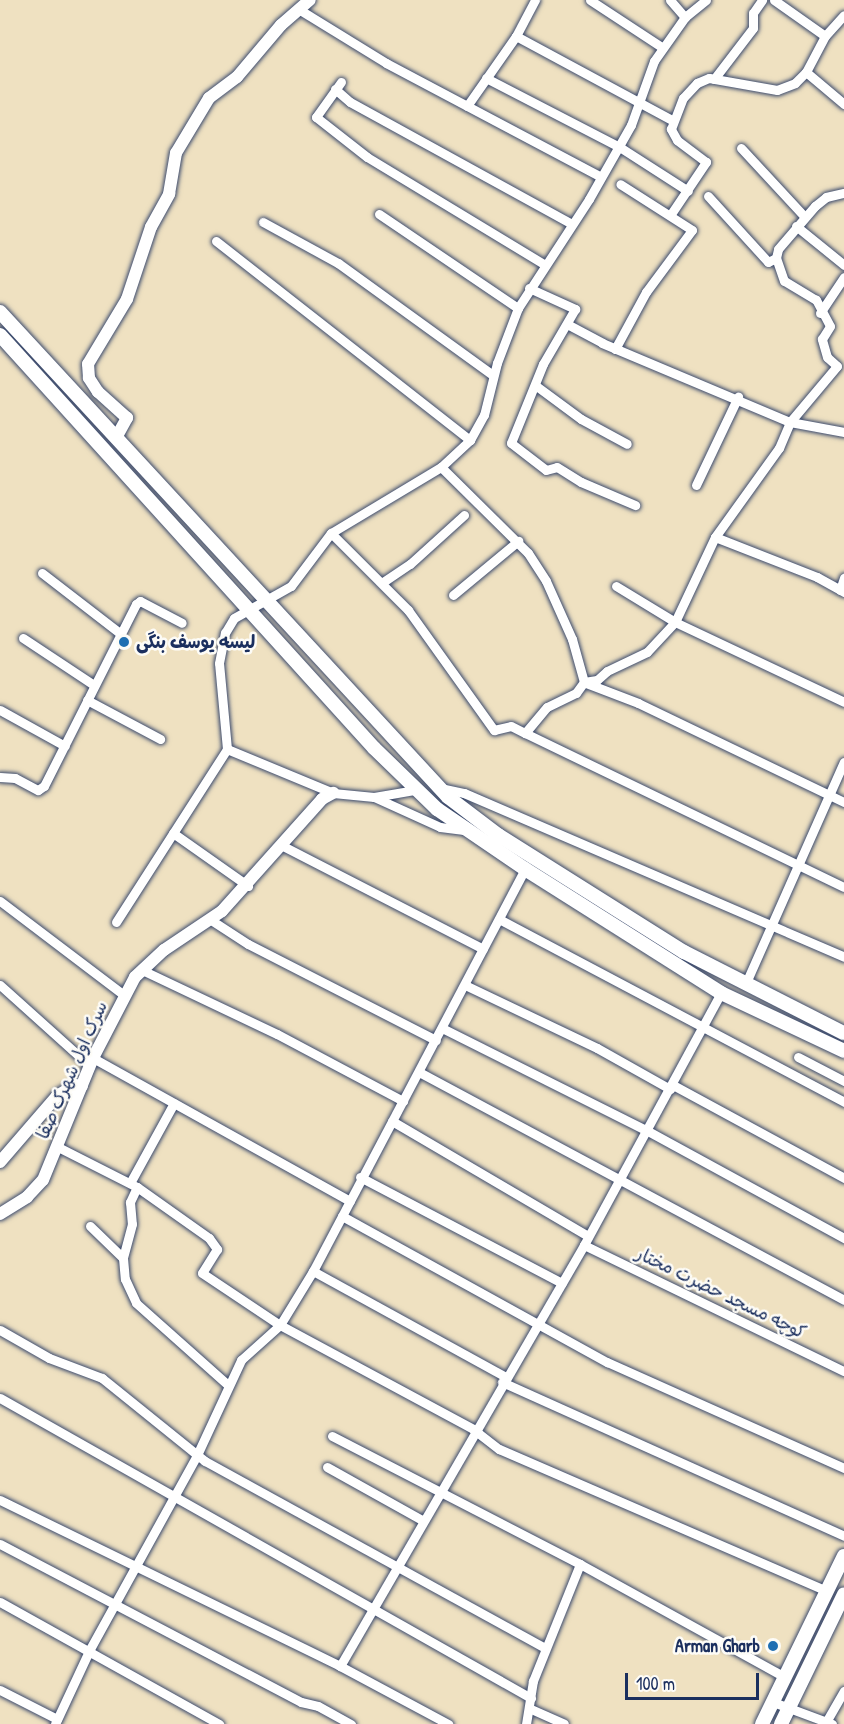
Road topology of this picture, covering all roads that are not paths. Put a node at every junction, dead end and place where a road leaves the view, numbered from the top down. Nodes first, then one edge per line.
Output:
1 (310, 0) edge
2 (535, 0) edge
3 (590, 0) edge
4 (670, 0) edge
5 (706, 0) edge
6 (762, 0) edge
7 (774, 0) edge
8 (300, 10) junction
9 (685, 17) junction
10 (843, 18) edge
11 (516, 36) junction
12 (825, 36) junction
13 (663, 48) junction
14 (806, 72) junction
15 (486, 78) junction
16 (714, 79) junction
17 (638, 102) junction
18 (844, 104) edge
19 (467, 106) junction
20 (672, 120) junction
21 (618, 146) junction
22 (741, 147) dead end
23 (601, 177) junction
24 (620, 184) dead end
25 (688, 191) junction
26 (844, 193) edge
27 (708, 196) dead end
28 (379, 214) dead end
29 (671, 214) junction
30 (805, 217) junction
31 (263, 222) dead end
32 (572, 224) junction
33 (796, 226) junction
34 (216, 241) dead end
35 (776, 258) junction
36 (544, 265) junction
37 (844, 265) edge
38 (844, 276) edge
39 (529, 288) junction
40 (518, 308) junction
41 (0, 312) edge
42 (820, 313) junction
43 (567, 324) junction
44 (0, 335) edge
45 (615, 349) junction
46 (493, 375) junction
47 (535, 385) junction
48 (738, 397) junction
49 (790, 422) junction
50 (844, 432) edge
51 (117, 436) junction
52 (470, 440) junction
53 (627, 444) dead end
54 (441, 467) junction
55 (696, 485) dead end
56 (635, 505) dead end
57 (464, 515) dead end
58 (331, 533) junction
59 (715, 537) junction
60 (518, 541) junction
61 (42, 573) dead end
62 (844, 578) edge
63 (382, 582) junction
64 (616, 586) dead end
65 (842, 591) edge
66 (453, 595) dead end
67 (266, 601) junction
68 (247, 608) junction
69 (675, 622) junction
70 (182, 623) dead end
71 (121, 634) junction
72 (23, 638) dead end
73 (584, 682) junction
74 (94, 685) junction
75 (87, 700) junction
76 (844, 702) edge
77 (0, 710) edge
78 (525, 733) junction
79 (160, 739) dead end
80 (65, 746) junction
81 (227, 749) junction
82 (844, 762) edge
83 (0, 777) edge
84 (437, 787) junction
85 (415, 790) junction
86 (333, 793) junction
87 (829, 795) junction
88 (844, 795) edge
89 (374, 797) junction
90 (448, 797) junction
91 (844, 802) edge
92 (437, 809) junction
93 (466, 830) junction
94 (173, 833) junction
95 (281, 846) junction
96 (800, 865) junction
97 (525, 869) junction
98 (248, 886) junction
99 (844, 887) edge
100 (0, 901) edge
101 (499, 919) junction
102 (211, 920) junction
103 (116, 922) dead end
104 (772, 925) junction
105 (483, 949) junction
106 (844, 957) edge
107 (142, 970) junction
108 (0, 985) edge
109 (465, 985) junction
110 (745, 985) junction
111 (721, 993) junction
112 (125, 996) junction
113 (705, 1025) junction
114 (442, 1028) junction
115 (844, 1033) edge
116 (436, 1040) junction
117 (844, 1051) edge
118 (798, 1057) dead end
119 (92, 1062) junction
120 (419, 1072) junction
121 (844, 1082) edge
122 (82, 1086) junction
123 (672, 1087) junction
124 (403, 1101) junction
125 (844, 1102) edge
126 (174, 1103) junction
127 (393, 1121) junction
128 (646, 1130) junction
129 (58, 1147) junction
130 (0, 1161) edge
131 (360, 1177) junction
132 (844, 1178) edge
133 (621, 1179) junction
134 (134, 1185) junction
135 (351, 1201) junction
136 (0, 1214) edge
137 (342, 1216) junction
138 (90, 1226) dead end
139 (844, 1238) edge
140 (586, 1240) junction
141 (123, 1258) junction
142 (313, 1271) junction
143 (562, 1283) junction
144 (844, 1299) edge
145 (536, 1324) junction
146 (280, 1325) junction
147 (0, 1330) edge
148 (844, 1371) edge
149 (504, 1379) junction
150 (228, 1385) junction
151 (0, 1398) edge
152 (473, 1429) junction
153 (332, 1436) dead end
154 (197, 1455) junction
155 (327, 1467) dead end
156 (844, 1468) edge
157 (439, 1491) junction
158 (173, 1499) junction
159 (0, 1500) edge
160 (422, 1520) junction
161 (844, 1536) edge
162 (0, 1544) edge
163 (844, 1556) edge
164 (580, 1564) junction
165 (136, 1565) junction
166 (396, 1566) junction
167 (827, 1591) junction
168 (844, 1594) edge
169 (0, 1602) edge
170 (116, 1603) junction
171 (373, 1610) junction
172 (545, 1648) junction
173 (90, 1649) junction
174 (340, 1666) junction
175 (785, 1677) junction
176 (0, 1690) edge
177 (844, 1691) edge
178 (531, 1698) junction
179 (773, 1702) junction
180 (531, 1709) junction
181 (788, 1709) junction
182 (56, 1722) edge
183 (829, 1723) edge
184 (219, 1724) edge
185 (351, 1724) edge
186 (448, 1724) edge
187 (526, 1724) edge
188 (564, 1724) edge
189 (762, 1724) edge
190 (781, 1724) edge

1 - 8 street
2 - 11 street
3 - 13 street
4 - 9 street
5 - 9 street
6 - 16 street
7 - 12 street
8 - 19 street
8 - 51 street
9 - 13 street
10 - 12 street
11 - 15 street
11 - 17 street
12 - 14 street
13 - 17 street
14 - 16 street
14 - 18 street
15 - 19 street
15 - 21 street
16 - 20 street
17 - 20 street
17 - 21 street
19 - 23 street
20 - 25 street
21 - 23 street
21 - 25 street
22 - 30 street
23 - 32 street
24 - 29 street
25 - 29 street
26 - 30 street
27 - 35 street
28 - 40 street
29 - 45 street
30 - 33 street
31 - 46 street
32 - 36 street
32 - 36 street
33 - 35 street
33 - 37 street
34 - 52 street
35 - 42 street
36 - 39 street
38 - 42 street
39 - 40 street
39 - 43 street
40 - 46 street
41 - 51 main road
42 - 49 street
43 - 45 street
43 - 47 street
44 - 68 main road
45 - 48 street
46 - 52 street
47 - 53 street
47 - 56 street
48 - 49 street
48 - 55 street
49 - 50 street
49 - 59 street
51 - 67 main road
52 - 54 street
54 - 58 street
54 - 60 street
57 - 63 street
58 - 63 street
58 - 67 street
59 - 65 street
59 - 69 street
60 - 66 street
60 - 73 street
61 - 71 street
62 - 65 street
63 - 78 street
64 - 69 street
67 - 68 street
67 - 84 main road
68 - 81 street
68 - 85 main road
69 - 73 street
69 - 76 street
70 - 71 street
71 - 74 street
72 - 74 street
73 - 78 street
73 - 87 street
74 - 75 street
75 - 79 street
75 - 80 street
77 - 80 street
78 - 96 street
80 - 83 street
81 - 86 street
81 - 94 street
82 - 87 street
84 - 90 main road
84 - 104 street
85 - 89 street
85 - 92 main road
86 - 89 street
86 - 95 street, سرک اول شهرک صفا
87 - 88 street
87 - 91 street
87 - 96 street
89 - 93 street
90 - 92 main road
90 - 110 main road
92 - 93 main road
93 - 97 main road
94 - 98 street
94 - 103 street
95 - 98 street, سرک اول شهرک صفا
95 - 105 street
96 - 99 street
96 - 104 street
97 - 101 street
97 - 111 main road
98 - 102 street, سرک اول شهرک صفا
100 - 112 street
101 - 105 street
101 - 113 street
102 - 107 street, سرک اول شهرک صفا
102 - 116 street
104 - 106 street
104 - 110 street
105 - 109 street
107 - 112 street, سرک اول شهرک صفا
107 - 124 street
108 - 119 street
109 - 114 street
109 - 123 street
110 - 115 main road
111 - 113 street
111 - 117 main road
112 - 119 street, سرک اول شهرک صفا
113 - 123 street
113 - 125 street
114 - 116 street
114 - 128 street
116 - 120 street
118 - 121 street
119 - 122 street, سرک اول شهرک صفا
119 - 126 street
120 - 124 street
120 - 133 street
122 - 129 street, سرک اول شهرک صفا
122 - 130 street
123 - 128 street
123 - 132 street
124 - 127 street
126 - 134 street
126 - 135 street
127 - 131 street
127 - 140 street, کوچه مسجد حضرت مختار
128 - 133 street
128 - 139 street
129 - 134 street
129 - 136 street, سرک اول شهرک صفا
131 - 135 street
131 - 143 street
133 - 140 street
133 - 144 street
134 - 141 street
134 - 146 street
135 - 137 street
137 - 142 street
137 - 145 street
138 - 141 street
140 - 143 street
140 - 148 street, کوچه مسجد حضرت مختار
141 - 150 street
142 - 146 street
142 - 149 street
143 - 145 street
145 - 149 street
145 - 156 street
146 - 150 street
146 - 152 street
147 - 154 street
149 - 152 street
149 - 161 street
150 - 154 street
151 - 158 street
152 - 157 street
152 - 167 street
153 - 157 street
154 - 158 street
154 - 166 street
155 - 160 street
157 - 160 street
157 - 164 street
158 - 165 street
158 - 171 street
159 - 165 street
160 - 166 street
162 - 170 street
163 - 167 main road
164 - 172 street
164 - 175 street
165 - 170 street
165 - 174 street
166 - 171 street
166 - 172 street
167 - 175 main road
168 - 181 main road
169 - 173 street
170 - 173 street
170 - 185 street
171 - 174 street
171 - 178 street
172 - 178 street
173 - 182 street
173 - 184 street
174 - 186 street
175 - 179 main road
176 - 182 street
177 - 183 street
178 - 180 street
179 - 181 street
179 - 189 main road
180 - 187 street
180 - 188 street
181 - 183 street
181 - 190 main road

